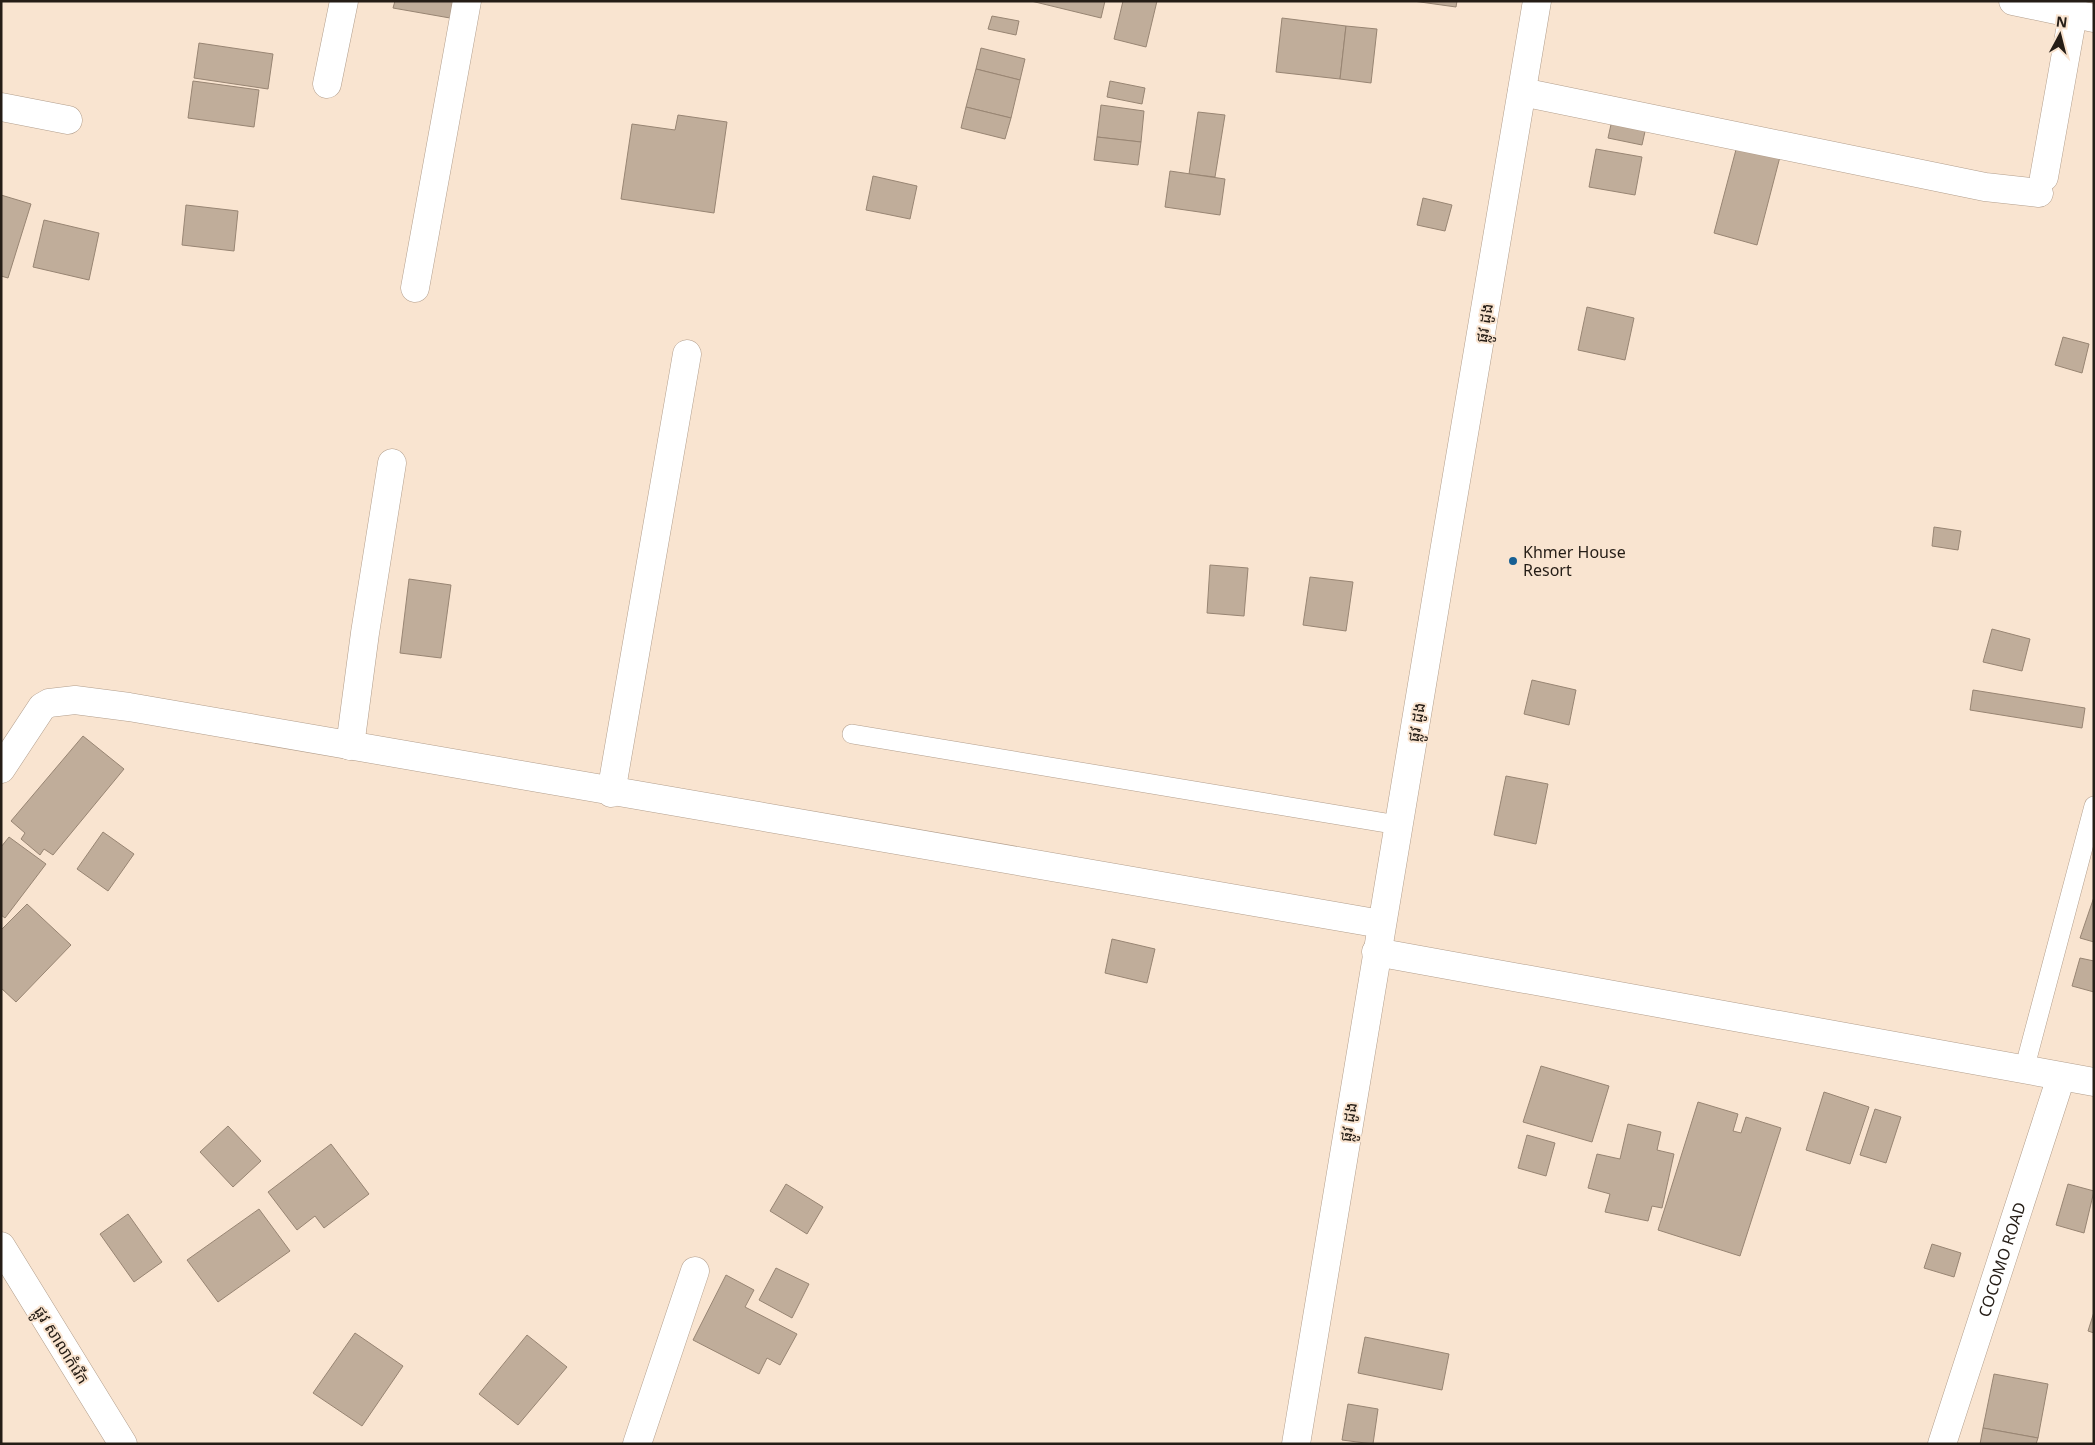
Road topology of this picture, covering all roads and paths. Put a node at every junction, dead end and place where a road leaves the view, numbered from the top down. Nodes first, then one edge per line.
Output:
1 (344, 1) edge
2 (467, 1) edge
3 (1537, 1) edge
4 (2013, 1) edge
5 (2083, 16) edge
6 (327, 84) dead end
7 (1522, 92) junction
8 (1, 107) edge
9 (68, 120) dead end
10 (416, 288) dead end
11 (687, 354) dead end
12 (392, 463) dead end
13 (852, 734) dead end
14 (350, 746) junction
15 (1, 769) edge
16 (611, 793) junction
17 (2094, 806) edge
18 (1398, 825) junction
19 (1381, 924) junction
20 (1376, 952) junction
21 (2024, 1070) junction
22 (2061, 1077) junction
23 (2094, 1082) edge
24 (1, 1246) edge
25 (695, 1271) dead end
26 (123, 1444) edge
27 (637, 1444) edge
28 (1296, 1444) edge
29 (1942, 1444) edge

1 - 6 street
2 - 10 street
3 - 7 street, ផ្លូវ ដូង
4 - 5 street
5 - 7 street
7 - 18 street, ផ្លូវ ដូង
8 - 9 street
11 - 16 street
12 - 14 street
13 - 18 lane
14 - 15 street
14 - 16 street
16 - 19 street
17 - 21 lane
18 - 19 street, ផ្លូវ ដូង
19 - 20 street, ផ្លូវ ដូង
20 - 21 street
20 - 28 street, ផ្លូវ ដូង
21 - 22 street
22 - 23 street
22 - 29 street, COCOMO ROAD
24 - 26 street, ផ្លូវ សាលាកំរើក
25 - 27 street

